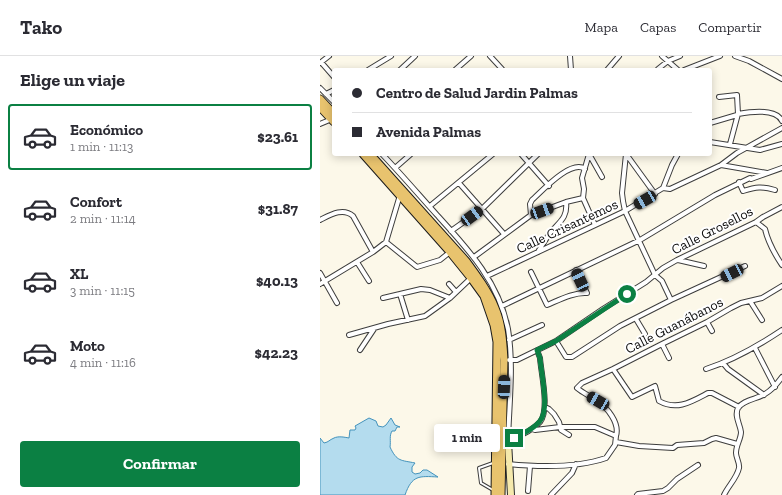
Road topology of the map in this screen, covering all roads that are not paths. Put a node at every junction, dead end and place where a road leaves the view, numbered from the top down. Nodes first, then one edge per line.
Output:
1 (329, 56) edge
2 (383, 56) edge
3 (415, 56) edge
4 (471, 56) edge
5 (490, 56) edge
6 (570, 56) edge
7 (662, 56) edge
8 (680, 56) edge
9 (720, 56) edge
10 (735, 56) edge
11 (390, 57) edge
12 (618, 57) edge
13 (668, 61) junction
14 (320, 62) edge
15 (371, 68) edge
16 (402, 68) edge
17 (457, 68) edge
18 (500, 68) edge
19 (571, 68) edge
20 (609, 68) edge
21 (659, 68) edge
22 (676, 68) edge
23 (689, 68) edge
24 (332, 75) edge
25 (782, 79) edge
26 (320, 88) edge
27 (332, 91) edge
28 (326, 94) junction
29 (719, 97) dead end
30 (320, 99) edge
31 (332, 100) edge
32 (320, 107) edge
33 (738, 115) junction
34 (332, 117) edge
35 (332, 117) edge
36 (332, 118) edge
37 (782, 121) edge
38 (712, 122) edge
39 (320, 124) edge
40 (782, 128) edge
41 (712, 142) edge
42 (730, 144) junction
43 (782, 144) edge
44 (750, 148) junction
45 (365, 156) edge
46 (372, 156) edge
47 (384, 156) edge
48 (409, 156) edge
49 (491, 156) edge
50 (523, 156) edge
51 (536, 156) edge
52 (589, 156) edge
53 (590, 156) edge
54 (626, 156) edge
55 (627, 156) edge
56 (677, 156) edge
57 (529, 163) junction
58 (721, 165) junction
59 (395, 168) junction
60 (782, 168) edge
61 (586, 169) junction
62 (768, 173) junction
63 (602, 177) dead end
64 (739, 182) junction
65 (459, 183) junction
66 (549, 186) junction
67 (663, 188) junction
68 (775, 190) dead end
69 (655, 194) junction
70 (400, 195) junction
71 (583, 198) junction
72 (566, 202) junction
73 (430, 206) junction
74 (782, 207) edge
75 (482, 209) junction
76 (626, 212) junction
77 (531, 215) junction
78 (320, 220) edge
79 (756, 222) junction
80 (594, 225) junction
81 (451, 231) junction
82 (504, 234) junction
83 (640, 240) junction
84 (386, 242) junction
85 (373, 252) junction
86 (450, 252) junction
87 (538, 252) junction
88 (474, 257) junction
89 (677, 260) junction
90 (357, 262) junction
91 (782, 264) edge
92 (704, 266) dead end
93 (745, 266) dead end
94 (576, 270) junction
95 (531, 272) dead end
96 (320, 273) edge
97 (655, 275) junction
98 (487, 276) junction
99 (471, 278) junction
100 (325, 281) junction
101 (369, 281) dead end
102 (320, 284) edge
103 (449, 284) dead end
104 (782, 286) edge
105 (538, 288) junction
106 (456, 292) junction
107 (400, 294) junction
108 (383, 298) dead end
109 (450, 298) junction
110 (671, 300) junction
111 (750, 301) junction
112 (338, 303) dead end
113 (502, 306) junction
114 (636, 319) junction
115 (408, 320) junction
116 (762, 320) dead end
117 (707, 322) junction
118 (542, 325) dead end
119 (374, 329) junction
120 (782, 330) edge
121 (712, 331) dead end
122 (644, 334) dead end
123 (349, 335) dead end
124 (509, 340) junction
125 (556, 341) junction
126 (662, 344) junction
127 (755, 348) junction
128 (360, 350) dead end
129 (537, 350) junction
130 (669, 358) dead end
131 (508, 360) junction
132 (723, 363) junction
133 (706, 368) dead end
134 (613, 369) junction
135 (782, 377) edge
136 (775, 387) junction
137 (764, 395) junction
138 (545, 407) junction
139 (739, 407) junction
140 (560, 427) junction
141 (532, 429) junction
142 (568, 435) dead end
143 (616, 436) junction
144 (505, 441) junction
145 (616, 442) junction
146 (737, 444) junction
147 (496, 462) junction
148 (508, 464) junction
149 (576, 464) junction
150 (530, 466) junction
151 (698, 466) dead end
152 (528, 491) dead end
153 (497, 494) edge
154 (511, 495) edge
155 (552, 495) edge
156 (636, 495) edge
157 (724, 495) edge

1 - 14 street
2 - 11 street
3 - 16 street
4 - 17 street
5 - 18 street
6 - 19 street
7 - 13 street
8 - 13 street
9 - 23 street
10 - 25 street
11 - 15 street
12 - 20 street
13 - 21 street
13 - 22 street
14 - 24 street
26 - 28 street
27 - 28 street
28 - 31 street
29 - 33 street
30 - 34 main road
32 - 35 main road
33 - 37 street
33 - 38 street
33 - 42 street
36 - 39 street
40 - 44 street, Calle Crisantemos
41 - 42 street
42 - 44 street
43 - 44 street
44 - 58 street, Calle Crisantemos
45 - 70 main road
46 - 131 main road
47 - 59 street
48 - 59 street
49 - 65 street
50 - 57 street
51 - 57 street
52 - 61 street
53 - 63 street
54 - 76 street
55 - 69 street
56 - 67 street
57 - 66 street
57 - 75 street
58 - 62 street
58 - 67 street, Calle Crisantemos
59 - 73 street
60 - 62 street
61 - 66 street
61 - 71 street
62 - 64 street
64 - 68 street
64 - 83 street
65 - 73 street
65 - 75 street
66 - 77 street
67 - 69 street, Calle Crisantemos
69 - 76 street, Calle Crisantemos
70 - 84 street
70 - 86 main road
71 - 72 street
71 - 80 street
72 - 77 street
72 - 87 street
73 - 81 street
74 - 79 street, Calle Grosellos
75 - 81 street
75 - 82 street
76 - 80 street, Calle Crisantemos
76 - 83 street
77 - 82 street
78 - 85 street
79 - 89 street, Calle Grosellos
79 - 91 street
80 - 87 street, Calle Crisantemos
81 - 88 street
82 - 88 street
83 - 94 street
83 - 97 street
84 - 85 street
84 - 86 street
85 - 90 street
86 - 99 main road
87 - 98 street, Calle Crisantemos
88 - 98 street
89 - 92 street
89 - 97 street, Calle Grosellos
90 - 100 street
90 - 101 street
93 - 110 street
94 - 105 street
94 - 105 street
95 - 105 street
96 - 100 street
97 - 110 street
97 - 125 street, Calle Grosellos
98 - 113 street
99 - 106 street
99 - 147 main road
100 - 102 street
100 - 112 street
103 - 106 street
104 - 111 street, Calle Guanábanos
105 - 113 street
106 - 109 street
107 - 108 street
107 - 109 street
107 - 115 street
109 - 115 street
110 - 114 street
111 - 116 street
111 - 117 street, Calle Guanábanos
113 - 124 street
114 - 122 street
114 - 125 street
115 - 119 street
117 - 121 street
117 - 126 street, Calle Guanábanos
118 - 124 street
119 - 123 street
119 - 128 street
120 - 127 street
124 - 131 street
125 - 129 street, Calle Grosellos
126 - 130 street
126 - 134 street, Calle Guanábanos
127 - 132 street
127 - 136 street
129 - 131 street, Calle Grosellos
129 - 138 street
131 - 144 main road
132 - 133 street
132 - 137 street
134 - 139 street
134 - 143 street, Calle Guanábanos
135 - 136 street
136 - 137 street
137 - 139 street
138 - 140 street
138 - 141 street
139 - 146 street
140 - 141 street
140 - 142 street
140 - 143 street
141 - 144 street
143 - 145 street
144 - 148 main road
144 - 153 main road
145 - 146 street
145 - 149 street
146 - 157 street
147 - 153 main road
147 - 153 lane
148 - 150 street
148 - 154 main road
149 - 150 street
149 - 155 street
150 - 152 street
151 - 156 street

